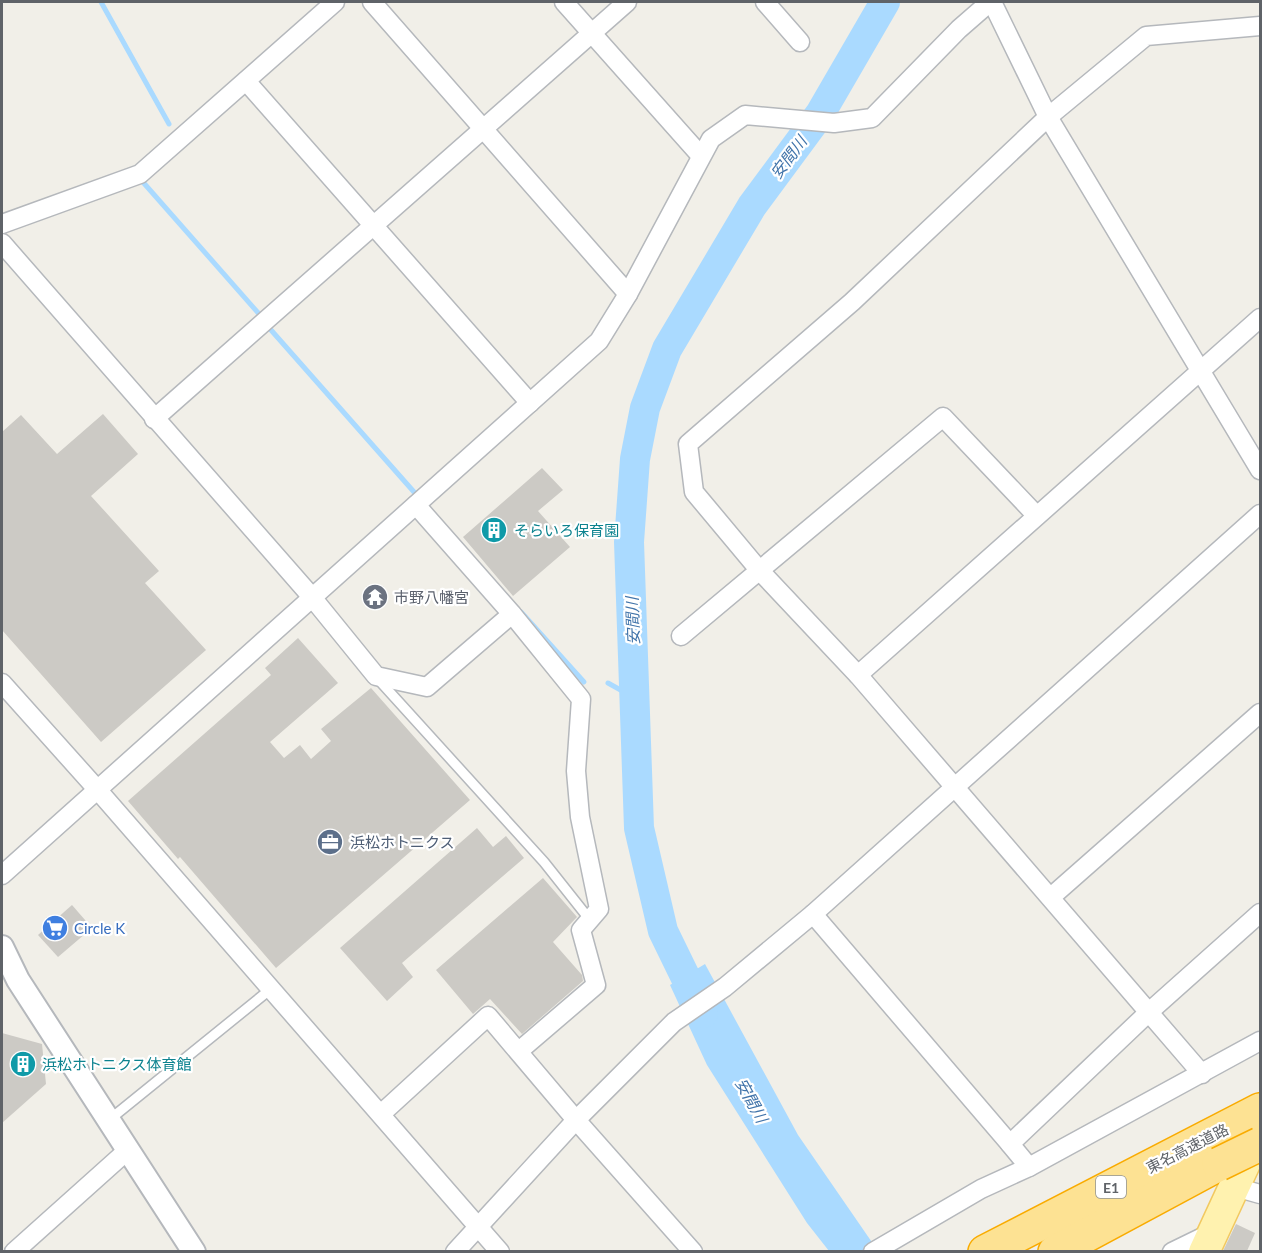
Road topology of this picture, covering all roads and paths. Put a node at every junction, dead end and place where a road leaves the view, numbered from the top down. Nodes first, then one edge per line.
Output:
1 (335, 2) edge
2 (372, 2) edge
3 (564, 2) edge
4 (627, 2) edge
5 (765, 2) edge
6 (991, 2) edge
7 (1260, 26) edge
8 (592, 33) junction
9 (800, 42) dead end
10 (246, 81) junction
11 (1048, 117) junction
12 (484, 128) junction
13 (701, 156) junction
14 (2, 224) edge
15 (373, 225) junction
16 (2, 243) edge
17 (628, 294) junction
18 (1260, 318) edge
19 (1201, 370) junction
20 (530, 403) junction
21 (154, 418) junction
22 (1260, 470) edge
23 (416, 505) junction
24 (1260, 514) edge
25 (1036, 515) junction
26 (760, 571) junction
27 (311, 596) junction
28 (512, 614) junction
29 (681, 636) dead end
30 (858, 675) junction
31 (376, 676) junction
32 (2, 683) edge
33 (1260, 713) edge
34 (96, 788) junction
35 (955, 788) junction
36 (2, 875) edge
37 (1051, 897) junction
38 (1260, 913) edge
39 (813, 914) junction
40 (590, 920) junction
41 (2, 947) edge
42 (272, 988) junction
43 (1149, 1012) junction
44 (1260, 1041) edge
45 (519, 1051) junction
46 (1202, 1074) junction
47 (381, 1114) junction
48 (109, 1120) junction
49 (576, 1120) junction
50 (1255, 1126) edge
51 (1010, 1144) junction
52 (129, 1149) junction
53 (1029, 1167) junction
54 (1238, 1181) edge
55 (479, 1227) junction
56 (1208, 1242) edge
57 (888, 1247) edge
58 (14, 1251) edge
59 (194, 1251) edge
60 (455, 1251) edge
61 (500, 1251) edge
62 (693, 1251) edge
63 (984, 1251) edge
64 (1055, 1251) edge
65 (1172, 1251) edge

1 - 10 street
2 - 12 street
3 - 8 street
4 - 8 street
5 - 9 street
6 - 11 street
6 - 13 street
7 - 11 street
8 - 12 street
8 - 13 street
10 - 14 street
10 - 15 street
11 - 19 street
11 - 26 street
12 - 15 street
12 - 17 street
13 - 17 street
15 - 20 street
15 - 21 street
16 - 21 street
17 - 20 street
18 - 19 street
19 - 22 street
19 - 25 street
20 - 23 street
21 - 27 street
23 - 27 street
23 - 28 street
24 - 35 street
25 - 26 street
25 - 30 street
26 - 29 street
26 - 30 street
27 - 31 street
27 - 34 street
28 - 31 street
28 - 40 street
30 - 35 street
31 - 40 lane
32 - 34 street
33 - 37 street
34 - 36 street
34 - 42 street
35 - 37 street
35 - 39 street
37 - 43 street
38 - 43 street
39 - 49 street
39 - 51 street
40 - 45 street
41 - 48 street
42 - 47 street
42 - 48 lane
43 - 46 street
43 - 51 street
44 - 46 street
45 - 47 street
45 - 49 street
46 - 53 street
47 - 55 street
48 - 52 street
49 - 55 street
49 - 62 street
50 - 54 highway, 東名高速道路 / E1, bridge
50 - 63 highway, 東名高速道路 / E1
51 - 53 street
52 - 58 street
52 - 59 street
53 - 57 street
54 - 56 main road
54 - 64 highway, 東名高速道路 / E1
55 - 60 street
55 - 61 street
56 - 65 street

